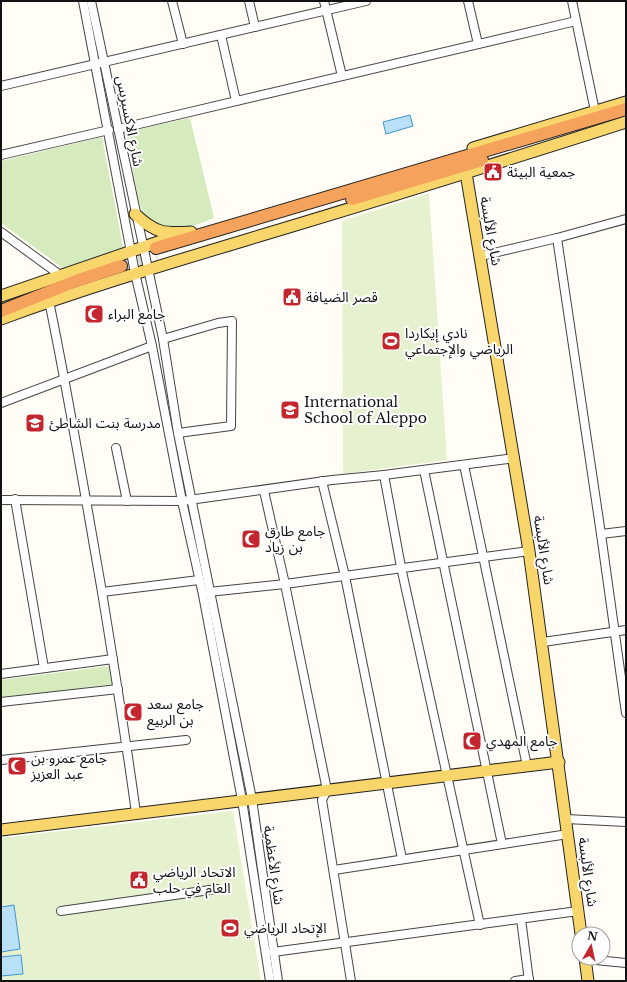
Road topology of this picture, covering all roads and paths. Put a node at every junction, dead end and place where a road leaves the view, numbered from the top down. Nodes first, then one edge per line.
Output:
1 (84, 1) edge
2 (92, 1) edge
3 (172, 1) edge
4 (249, 1) edge
5 (324, 1) edge
6 (366, 1) edge
7 (468, 1) edge
8 (572, 1) edge
9 (326, 10) junction
10 (576, 21) junction
11 (255, 27) junction
12 (221, 35) junction
13 (183, 44) junction
14 (478, 44) junction
15 (101, 63) junction
16 (342, 76) junction
17 (1, 86) edge
18 (236, 101) junction
19 (626, 102) edge
20 (626, 109) edge
21 (595, 111) junction
22 (626, 117) edge
23 (626, 122) edge
24 (118, 129) junction
25 (109, 130) junction
26 (1, 156) edge
27 (466, 173) junction
28 (136, 214) junction
29 (626, 219) edge
30 (1, 232) edge
31 (191, 232) junction
32 (556, 238) junction
33 (142, 246) junction
34 (131, 250) junction
35 (481, 256) junction
36 (147, 270) junction
37 (135, 273) junction
38 (60, 275) junction
39 (1, 296) edge
40 (49, 301) junction
41 (1, 303) edge
42 (1, 311) edge
43 (1, 319) edge
44 (163, 340) junction
45 (152, 346) junction
46 (65, 379) junction
47 (1, 403) edge
48 (178, 433) junction
49 (116, 448) dead end
50 (515, 458) junction
51 (464, 465) junction
52 (424, 470) junction
53 (384, 475) junction
54 (322, 481) junction
55 (264, 491) junction
56 (15, 499) junction
57 (1, 500) edge
58 (86, 500) junction
59 (192, 500) junction
60 (127, 501) junction
61 (182, 502) junction
62 (626, 531) edge
63 (602, 534) junction
64 (529, 552) junction
65 (482, 558) junction
66 (442, 563) junction
67 (401, 567) junction
68 (345, 576) junction
69 (199, 580) junction
70 (286, 584) junction
71 (102, 592) junction
72 (209, 592) junction
73 (626, 630) edge
74 (615, 632) junction
75 (543, 642) junction
76 (113, 659) junction
77 (44, 668) junction
78 (1, 674) edge
79 (118, 689) junction
80 (1, 702) edge
81 (626, 712) edge
82 (186, 740) dead end
83 (127, 746) junction
84 (1, 760) edge
85 (559, 762) junction
86 (527, 766) junction
87 (486, 771) junction
88 (446, 776) junction
89 (387, 783) junction
90 (327, 790) junction
91 (247, 800) junction
92 (136, 813) junction
93 (566, 819) junction
94 (626, 822) edge
95 (1, 830) edge
96 (568, 834) junction
97 (502, 844) junction
98 (463, 850) junction
99 (402, 859) junction
100 (334, 870) junction
101 (217, 889) dead end
102 (61, 911) dead end
103 (578, 911) junction
104 (521, 919) junction
105 (480, 925) junction
106 (580, 926) edge
107 (346, 943) junction
108 (273, 952) junction
109 (611, 961) edge
110 (626, 963) edge
111 (586, 966) edge
112 (529, 980) edge
113 (270, 981) edge
114 (278, 981) edge
115 (351, 981) edge
116 (515, 981) edge
117 (588, 981) edge

1 - 15 street
2 - 15 street, شارع الاكسبريس
3 - 13 street
4 - 11 street
5 - 9 street
6 - 9 street
7 - 14 street
8 - 10 street
9 - 11 street
9 - 16 street
10 - 14 street
10 - 21 street
11 - 12 street
12 - 13 street
12 - 18 street
13 - 15 street
14 - 16 street
15 - 17 street
15 - 24 street, شارع الاكسبريس
15 - 25 street
16 - 18 street
18 - 24 street
19 - 21 main road
20 - 22 highway
21 - 31 main road
23 - 27 main road
24 - 28 street, شارع الاكسبريس
25 - 26 street
25 - 34 street
27 - 35 main road, شارع الألبسة
27 - 36 main road
28 - 31 main road
28 - 33 street, شارع الاكسبريس
29 - 32 street
30 - 38 street
31 - 33 main road
32 - 35 street
32 - 63 street
33 - 34 main road
33 - 36 street, شارع الاكسبريس
34 - 37 street
34 - 38 main road
35 - 50 main road, شارع الألبسة
36 - 37 main road
36 - 44 street, شارع الاكسبريس
37 - 40 main road
37 - 45 street
38 - 39 main road
40 - 43 main road
40 - 46 street
41 - 42 highway
44 - 48 street, شارع الاكسبريس
44 - 48 street
45 - 46 street
45 - 61 street
46 - 47 street
46 - 58 street
48 - 59 street, شارع الاكسبريس
49 - 60 street
50 - 51 street
50 - 64 main road, شارع الألبسة
51 - 52 street
51 - 65 street
52 - 53 street
52 - 66 street
53 - 54 street
53 - 67 street
54 - 55 street
54 - 68 street
55 - 59 street
55 - 70 street
56 - 57 street
56 - 58 street
56 - 77 street
58 - 60 street
58 - 71 street
59 - 61 street
59 - 72 street, شارع الاكسبريس
60 - 61 street
61 - 69 street
62 - 63 street
63 - 74 street
64 - 65 street
64 - 75 main road, شارع الألبسة
65 - 66 street
65 - 86 street
66 - 67 street
66 - 87 street
67 - 68 street
67 - 88 street
68 - 70 street
68 - 89 street
69 - 71 street
69 - 91 street
70 - 72 street
70 - 90 street
71 - 76 street
72 - 91 street, شارع الاكسبريس
73 - 74 street
74 - 75 street
74 - 81 street
75 - 85 main road, شارع الألبسة
76 - 77 street
76 - 79 street
77 - 78 street
79 - 80 street
79 - 83 street
82 - 83 street
83 - 84 street
83 - 92 street
85 - 86 main road
85 - 93 main road, شارع الألبسة
86 - 87 main road
87 - 88 main road
87 - 97 street
88 - 89 main road
88 - 98 street
89 - 90 main road
89 - 99 street
90 - 91 main road
90 - 100 street
91 - 92 main road
91 - 108 street, شارع الأعظمية
91 - 113 street
92 - 95 main road
93 - 94 street
93 - 96 main road, شارع الألبسة
96 - 97 street
96 - 103 main road, شارع الألبسة
97 - 98 street
98 - 99 street
98 - 105 street
99 - 100 street
100 - 107 street
101 - 102 street
103 - 104 street
103 - 106 main road, شارع الألبسة
104 - 105 street
104 - 112 street
105 - 107 street
107 - 108 street
107 - 115 street
108 - 114 street, شارع الأعظمية
109 - 110 street
111 - 117 main road
112 - 116 street

